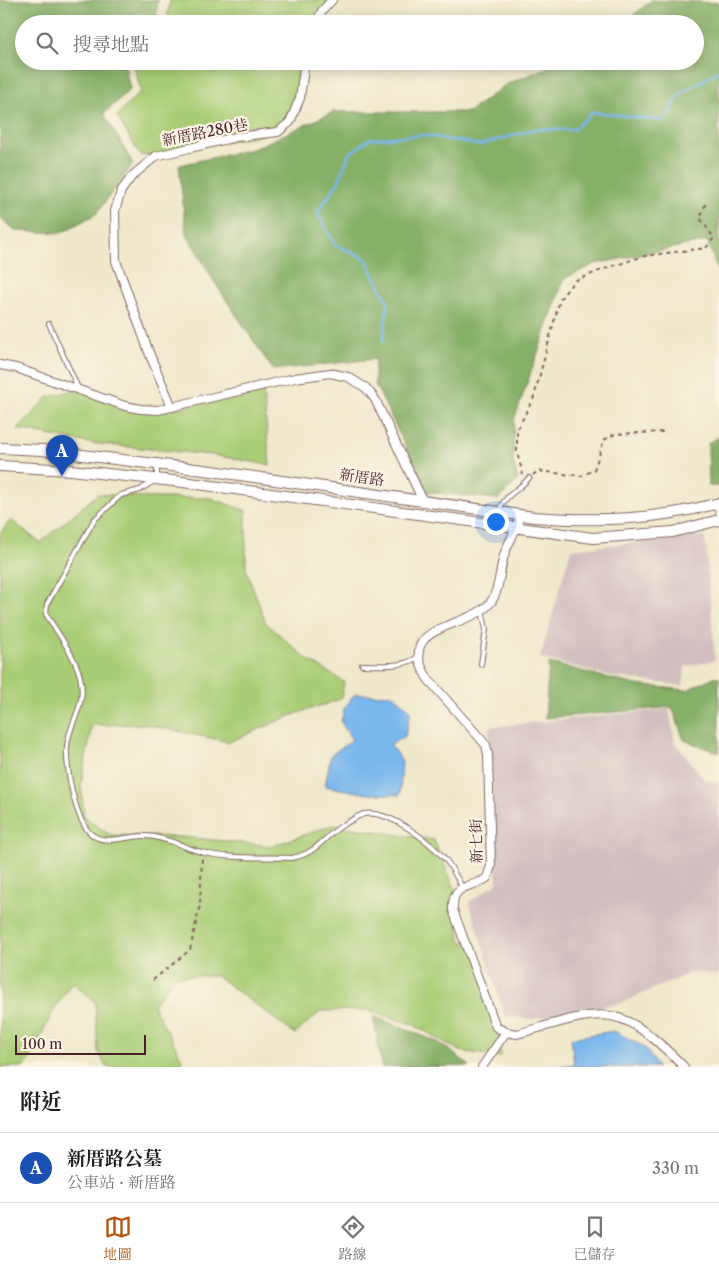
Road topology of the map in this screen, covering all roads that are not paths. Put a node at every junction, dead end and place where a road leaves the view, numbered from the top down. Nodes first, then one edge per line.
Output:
1 (332, 0) edge
2 (320, 15) edge
3 (304, 70) edge
4 (49, 324) dead end
5 (0, 365) edge
6 (79, 390) junction
7 (172, 407) junction
8 (0, 448) edge
9 (157, 464) junction
10 (0, 466) edge
11 (529, 478) road end
12 (157, 479) junction
13 (423, 501) junction
14 (718, 504) edge
15 (453, 505) junction
16 (498, 512) junction
17 (520, 515) junction
18 (719, 516) edge
19 (450, 520) junction
20 (719, 520) edge
21 (517, 529) junction
22 (482, 610) junction
23 (420, 656) junction
24 (481, 664) dead end
25 (362, 665) dead end
26 (462, 887) junction
27 (506, 1032) junction
28 (482, 1067) edge
29 (684, 1067) edge

1 - 2 street
3 - 7 street, 新厝路280巷
4 - 6 lane
5 - 6 street
6 - 7 street
7 - 13 street
8 - 9 street, 新厝路
9 - 12 lane
9 - 13 street, 新厝路
10 - 12 street, 新厝路
11 - 16 lane
12 - 19 street, 新厝路
12 - 26 lane
13 - 15 street, 新厝路
14 - 17 street, 新厝路
14 - 18 lane
15 - 16 street, 新厝路
15 - 19 street
16 - 17 street, 新厝路
17 - 21 street
19 - 21 street, 新厝路
20 - 21 street, 新厝路
21 - 22 street
22 - 23 street
22 - 24 lane
23 - 25 lane
23 - 26 street, 新七街
26 - 27 street
27 - 28 street
27 - 29 street

